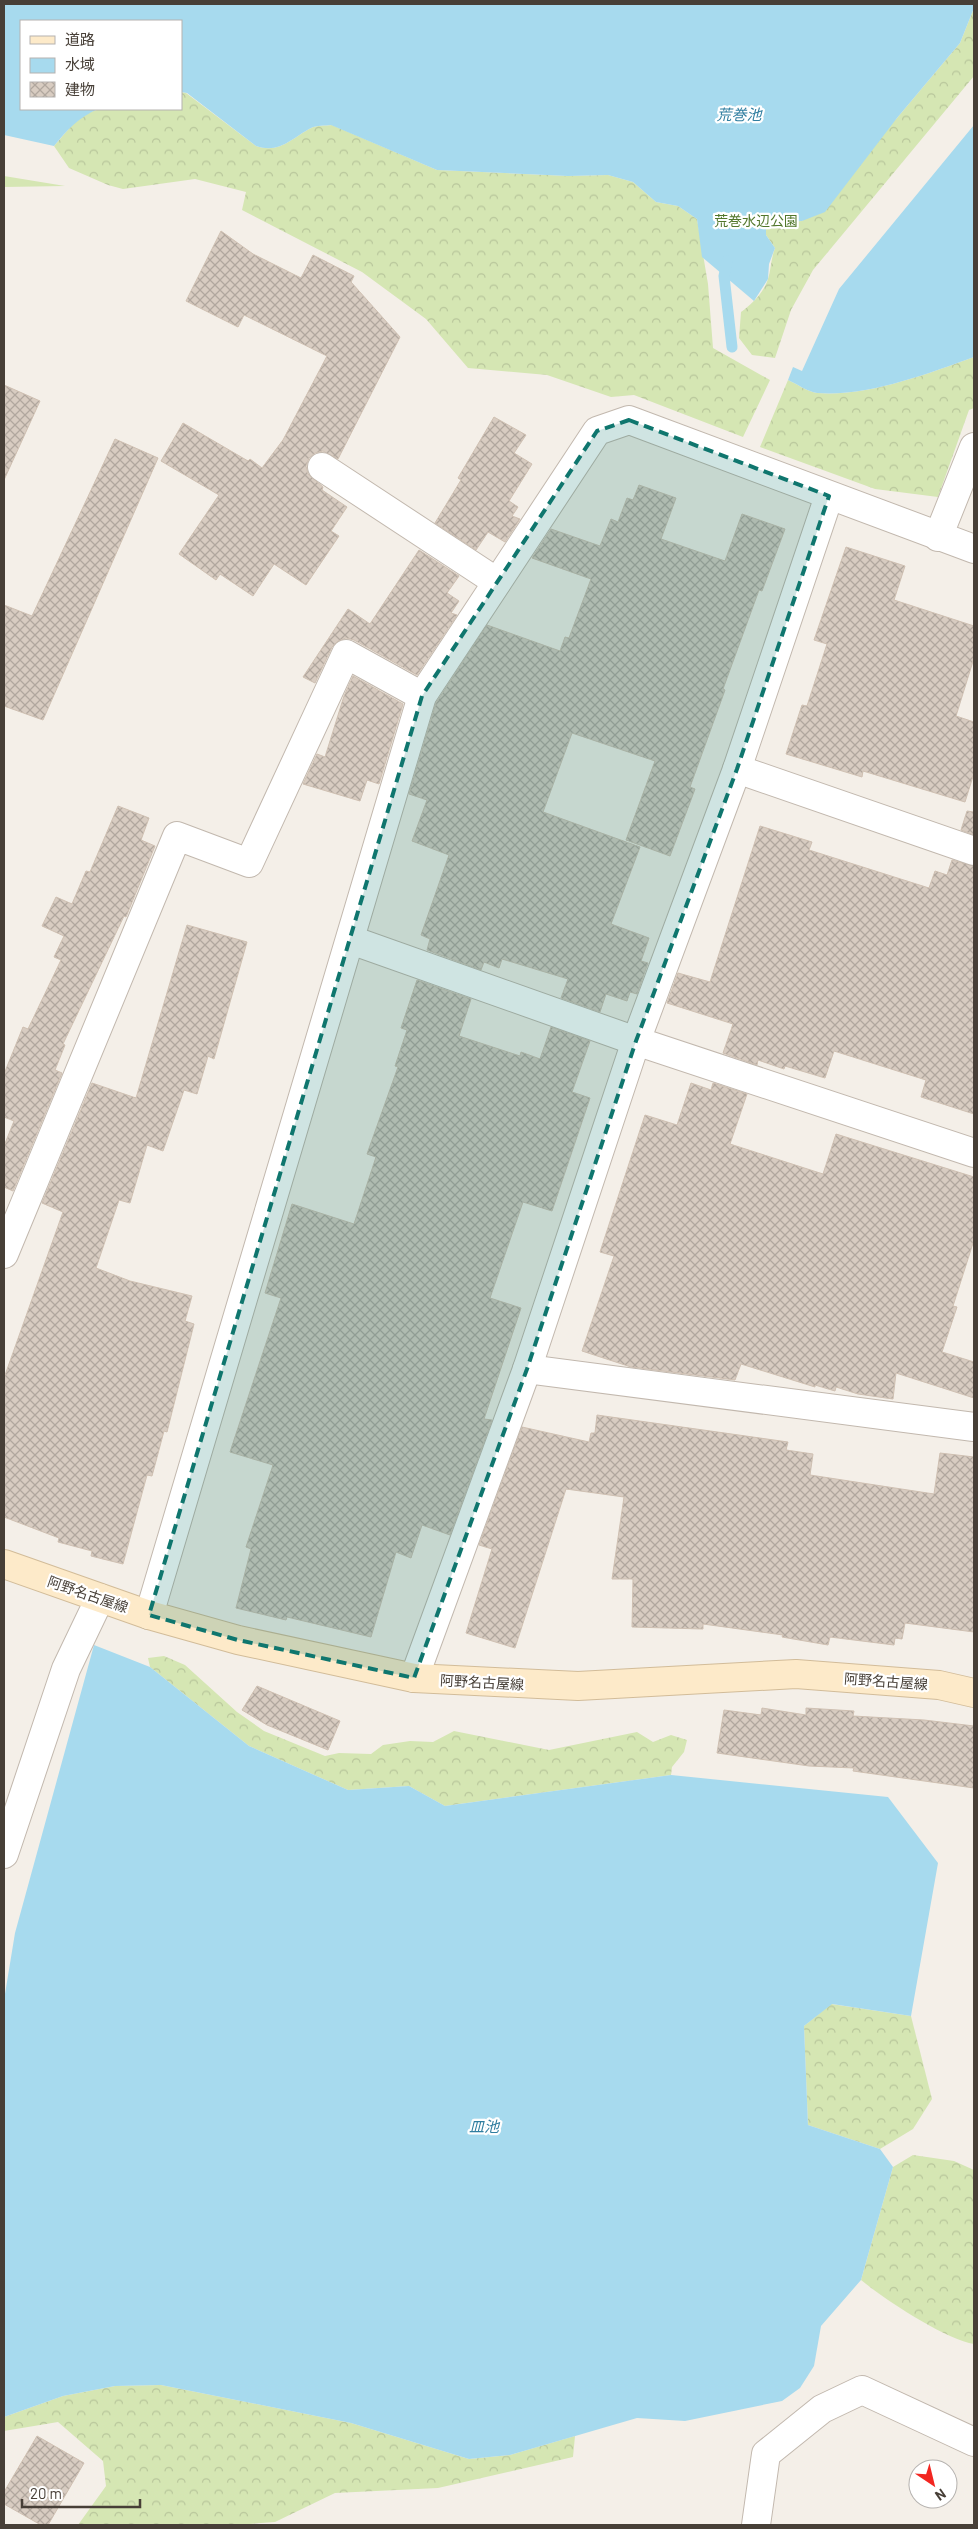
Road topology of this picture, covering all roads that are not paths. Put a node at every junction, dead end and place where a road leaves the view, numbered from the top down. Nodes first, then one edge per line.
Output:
1 (974, 447) edge
2 (322, 466) dead end
3 (829, 496) junction
4 (938, 537) junction
5 (974, 549) edge
6 (497, 582) junction
7 (422, 696) junction
8 (737, 769) junction
9 (974, 851) edge
10 (351, 940) junction
11 (636, 1041) junction
12 (974, 1153) edge
13 (4, 1254) edge
14 (527, 1369) junction
15 (974, 1427) edge
16 (4, 1564) edge
17 (100, 1598) junction
18 (149, 1615) junction
19 (414, 1678) junction
20 (974, 1693) edge
21 (4, 1854) edge
22 (974, 2442) edge
23 (756, 2525) edge

1 - 4 street
2 - 6 street
3 - 4 street
3 - 6 street
3 - 8 street
4 - 5 street
6 - 7 street
7 - 10 street
7 - 13 street
8 - 9 street
8 - 11 street
10 - 11 street
10 - 18 street
11 - 12 street
11 - 14 street
14 - 15 street
14 - 19 street
16 - 17 main road, 阿野名古屋線
17 - 18 main road, 阿野名古屋線
17 - 21 street
18 - 19 main road, 阿野名古屋線
19 - 20 main road, 阿野名古屋線
22 - 23 street

